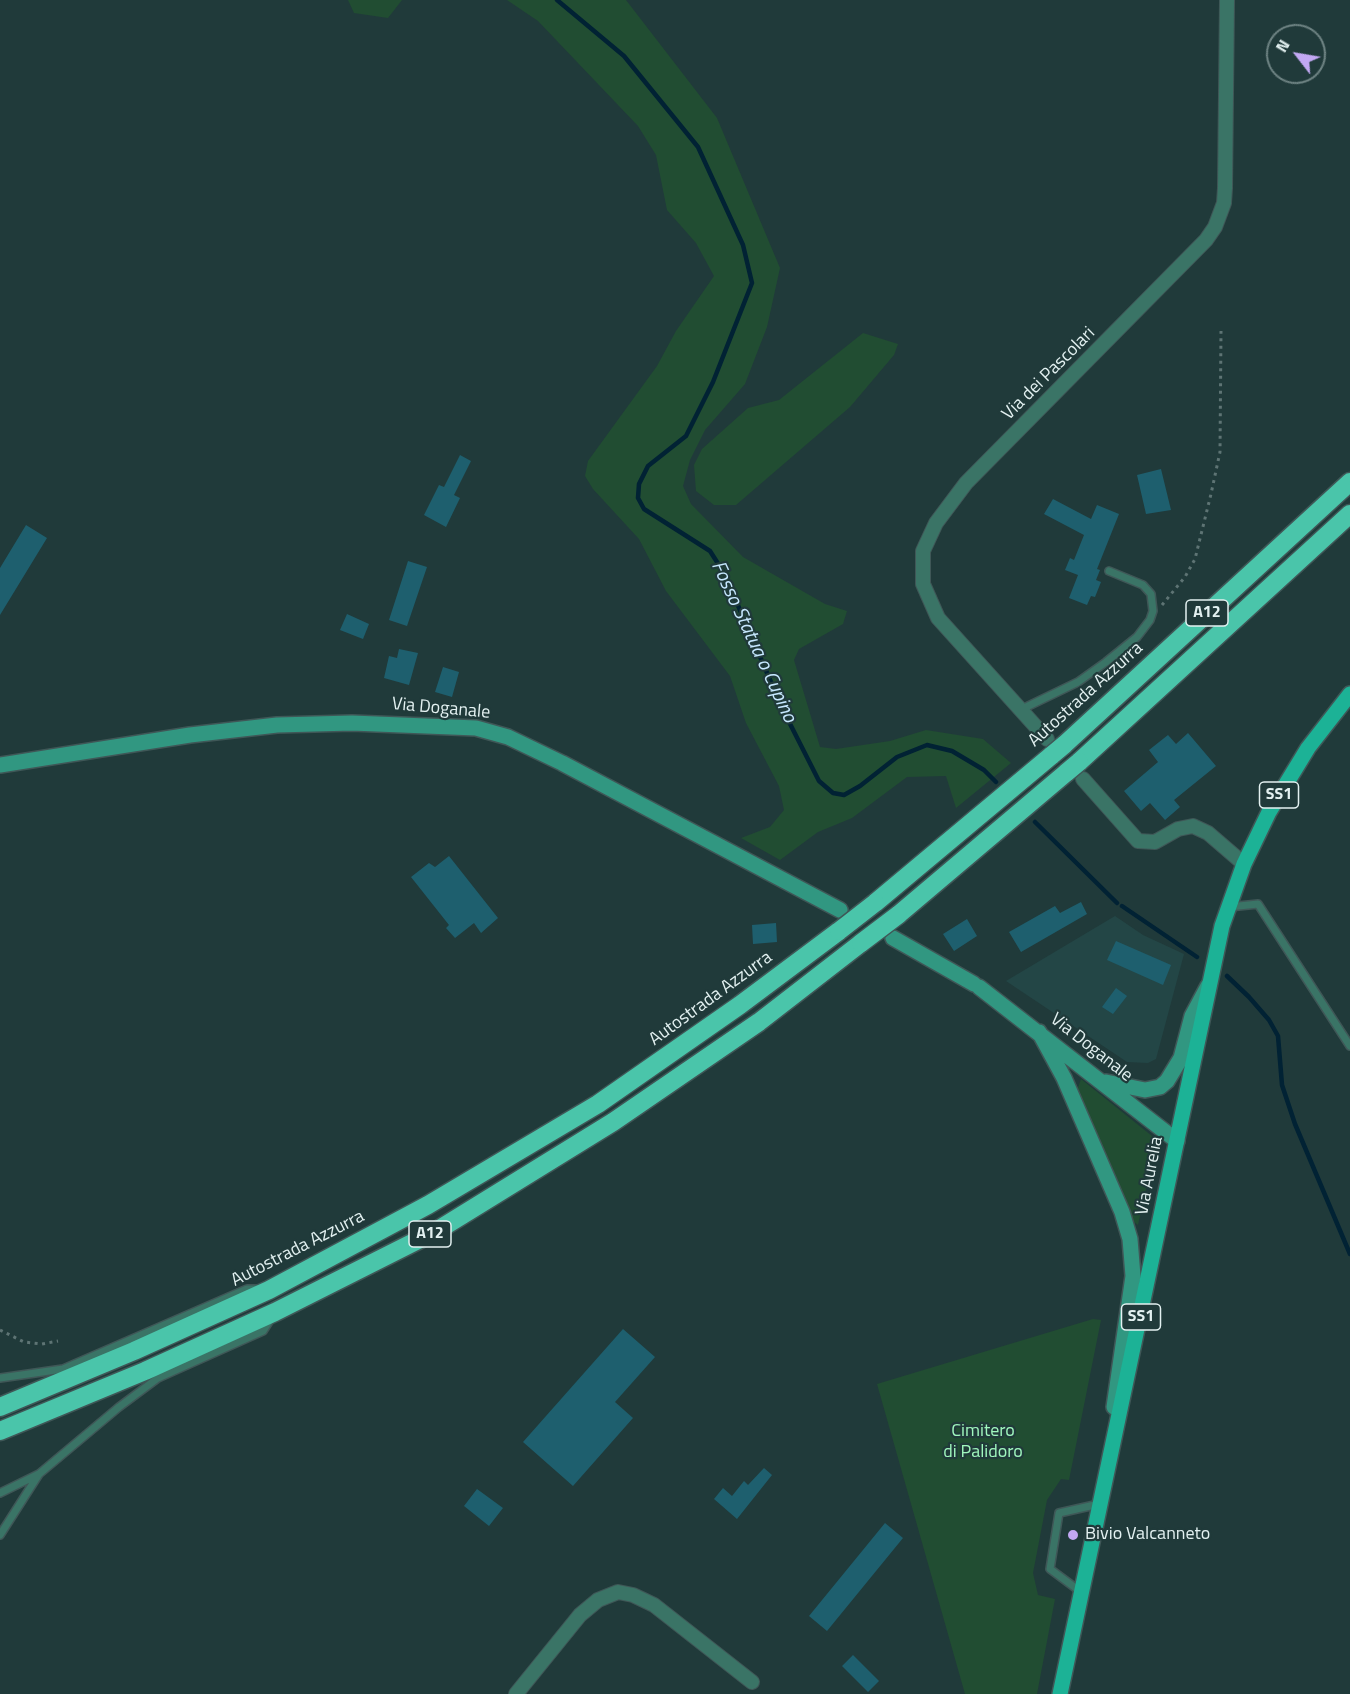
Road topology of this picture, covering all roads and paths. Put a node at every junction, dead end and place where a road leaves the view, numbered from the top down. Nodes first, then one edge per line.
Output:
1 (1227, 0) edge
2 (1221, 332) dead end
3 (1350, 482) edge
4 (1350, 514) edge
5 (1109, 571) dead end
6 (1154, 611) junction
7 (1350, 694) edge
8 (1020, 710) junction
9 (1051, 751) junction
10 (0, 765) edge
11 (1072, 773) junction
12 (1244, 864) junction
13 (1228, 907) junction
14 (840, 910) dead end
15 (893, 938) dead end
16 (1208, 986) junction
17 (1039, 1032) junction
18 (1350, 1046) edge
19 (1100, 1080) junction
20 (1177, 1141) junction
21 (269, 1290) junction
22 (275, 1312) junction
23 (0, 1330) edge
24 (58, 1341) dead end
25 (0, 1378) edge
26 (0, 1407) edge
27 (0, 1431) edge
28 (39, 1474) junction
29 (0, 1493) edge
30 (1101, 1499) junction
31 (0, 1535) edge
32 (1081, 1592) junction
33 (752, 1682) dead end
34 (516, 1694) edge
35 (1060, 1694) edge

1 - 8 street, Via dei Pascolari
2 - 6 path
3 - 9 highway, Autostrada Azzurra / A12
4 - 11 highway, A12
5 - 6 lane
6 - 8 lane
7 - 12 main road, Via Aurelia / SS1
8 - 9 street, Via dei Pascolari
9 - 21 highway, Autostrada Azzurra / A12, bridge
10 - 14 main road, Via Doganale
11 - 12 street
11 - 22 highway, A12, bridge
12 - 13 main road, Via Aurelia / SS1
13 - 16 main road, Via Aurelia / SS1
13 - 18 lane
15 - 17 main road, Via Doganale
16 - 19 main road
16 - 20 main road, Via Aurelia / SS1
17 - 19 main road, Via Doganale
17 - 30 main road
19 - 20 main road, Via Doganale
20 - 30 main road, Via Aurelia / SS1
21 - 25 lane
21 - 26 highway, Autostrada Azzurra / A12
22 - 27 highway, A12
22 - 28 lane
23 - 24 path
28 - 29 lane
28 - 31 lane
30 - 32 main road, Via Aurelia / SS1
30 - 32 lane
32 - 35 main road, Via Aurelia / SS1
33 - 34 street

